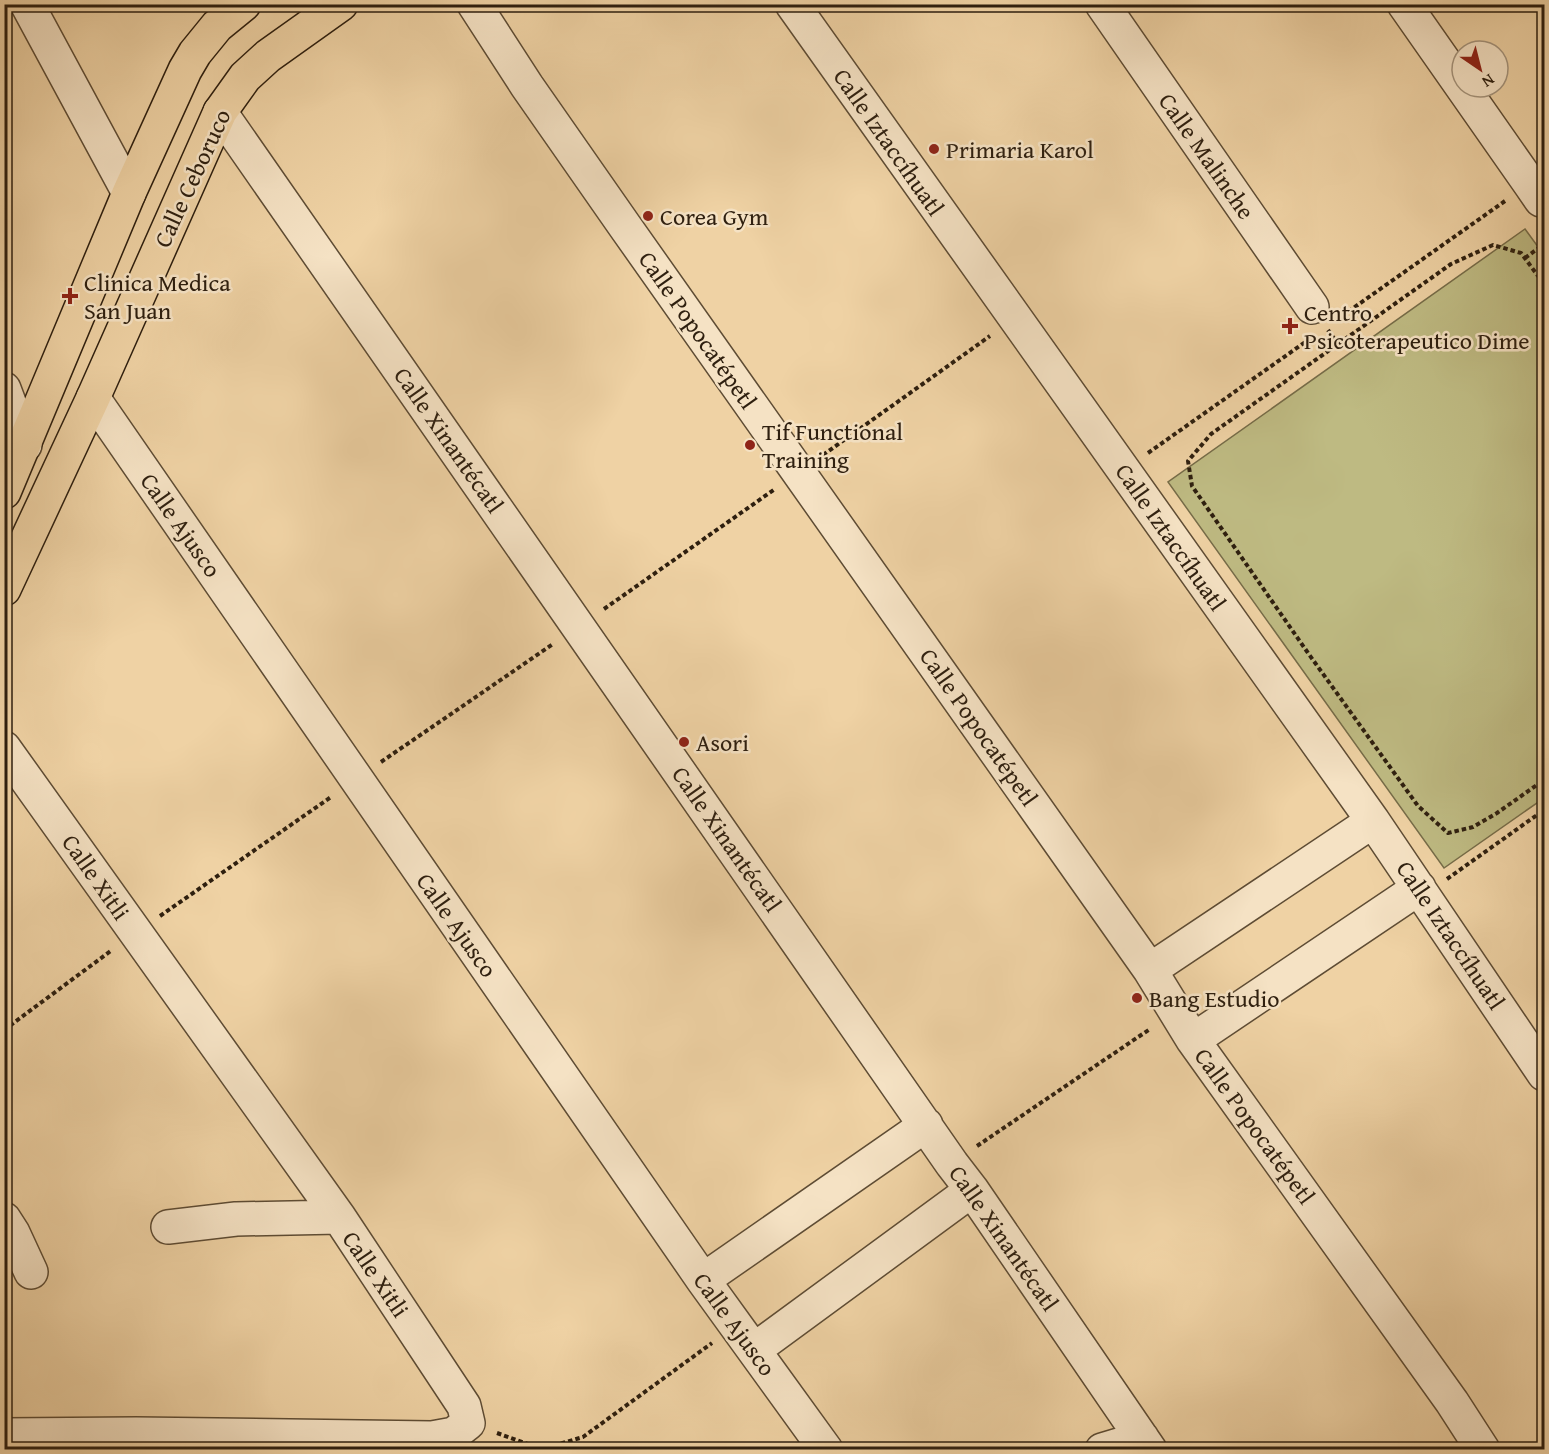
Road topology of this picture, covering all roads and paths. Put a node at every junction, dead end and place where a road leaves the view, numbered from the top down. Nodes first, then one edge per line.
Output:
1 (27, 4) edge
2 (341, 4) edge
3 (474, 4) edge
4 (792, 4) edge
5 (1102, 4) edge
6 (1404, 4) edge
7 (241, 6) edge
8 (220, 112) junction
9 (129, 193) junction
10 (1543, 199) edge
11 (1545, 244) edge
12 (1525, 258) junction
13 (1545, 284) edge
14 (1312, 307) dead end
15 (1014, 318) junction
16 (4, 389) edge
17 (93, 398) junction
18 (25, 445) junction
19 (799, 472) junction
20 (4, 492) edge
21 (4, 589) edge
22 (579, 627) junction
23 (4, 748) edge
24 (356, 779) junction
25 (1545, 780) edge
26 (1545, 810) edge
27 (1373, 821) junction
28 (1422, 891) junction
29 (136, 932) junction
30 (1150, 970) junction
31 (1176, 1011) junction
32 (4, 1030) edge
33 (1193, 1040) junction
34 (1545, 1074) edge
35 (926, 1125) junction
36 (952, 1164) junction
37 (972, 1190) junction
38 (339, 1217) junction
39 (4, 1219) edge
40 (168, 1227) dead end
41 (31, 1272) dead end
42 (704, 1280) junction
43 (746, 1337) junction
44 (468, 1423) junction
45 (4, 1435) edge
46 (1146, 1444) edge
47 (826, 1449) edge
48 (1102, 1449) edge
49 (1483, 1449) edge

1 - 9 street
2 - 8 main road, Calle Ceboruco
3 - 19 street, Calle Popocatépetl
4 - 15 street, Calle Iztaccíhuatl
5 - 14 street, Calle Malinche
6 - 10 street
7 - 9 main road, Calle Ceboruco
8 - 17 main road, Calle Ceboruco
8 - 22 street, Calle Xinantécatl
9 - 18 main road, Calle Ceboruco
11 - 12 path
12 - 13 path
12 - 25 path
15 - 19 path
15 - 27 street, Calle Iztaccíhuatl
16 - 18 street
17 - 21 main road, Calle Ceboruco
17 - 24 street, Calle Ajusco
18 - 20 main road, Calle Ceboruco
19 - 22 path
19 - 30 street, Calle Popocatépetl
22 - 24 path
22 - 35 street, Calle Xinantécatl
23 - 29 street, Calle Xitli
24 - 29 path
24 - 42 street, Calle Ajusco
26 - 28 path
27 - 28 street, Calle Iztaccíhuatl
27 - 30 street
28 - 33 street
28 - 34 street, Calle Iztaccíhuatl
29 - 32 path
29 - 38 street, Calle Xitli
30 - 31 street, Calle Popocatépetl
31 - 33 street, Calle Popocatépetl
31 - 36 path
33 - 49 street, Calle Popocatépetl
35 - 36 street, Calle Xinantécatl
35 - 42 street
36 - 37 street, Calle Xinantécatl
37 - 43 street
37 - 46 street, Calle Xinantécatl
38 - 40 street
38 - 44 street, Calle Xitli
39 - 41 street
42 - 43 street, Calle Ajusco
43 - 44 path
43 - 47 street, Calle Ajusco
44 - 45 street
46 - 48 street

